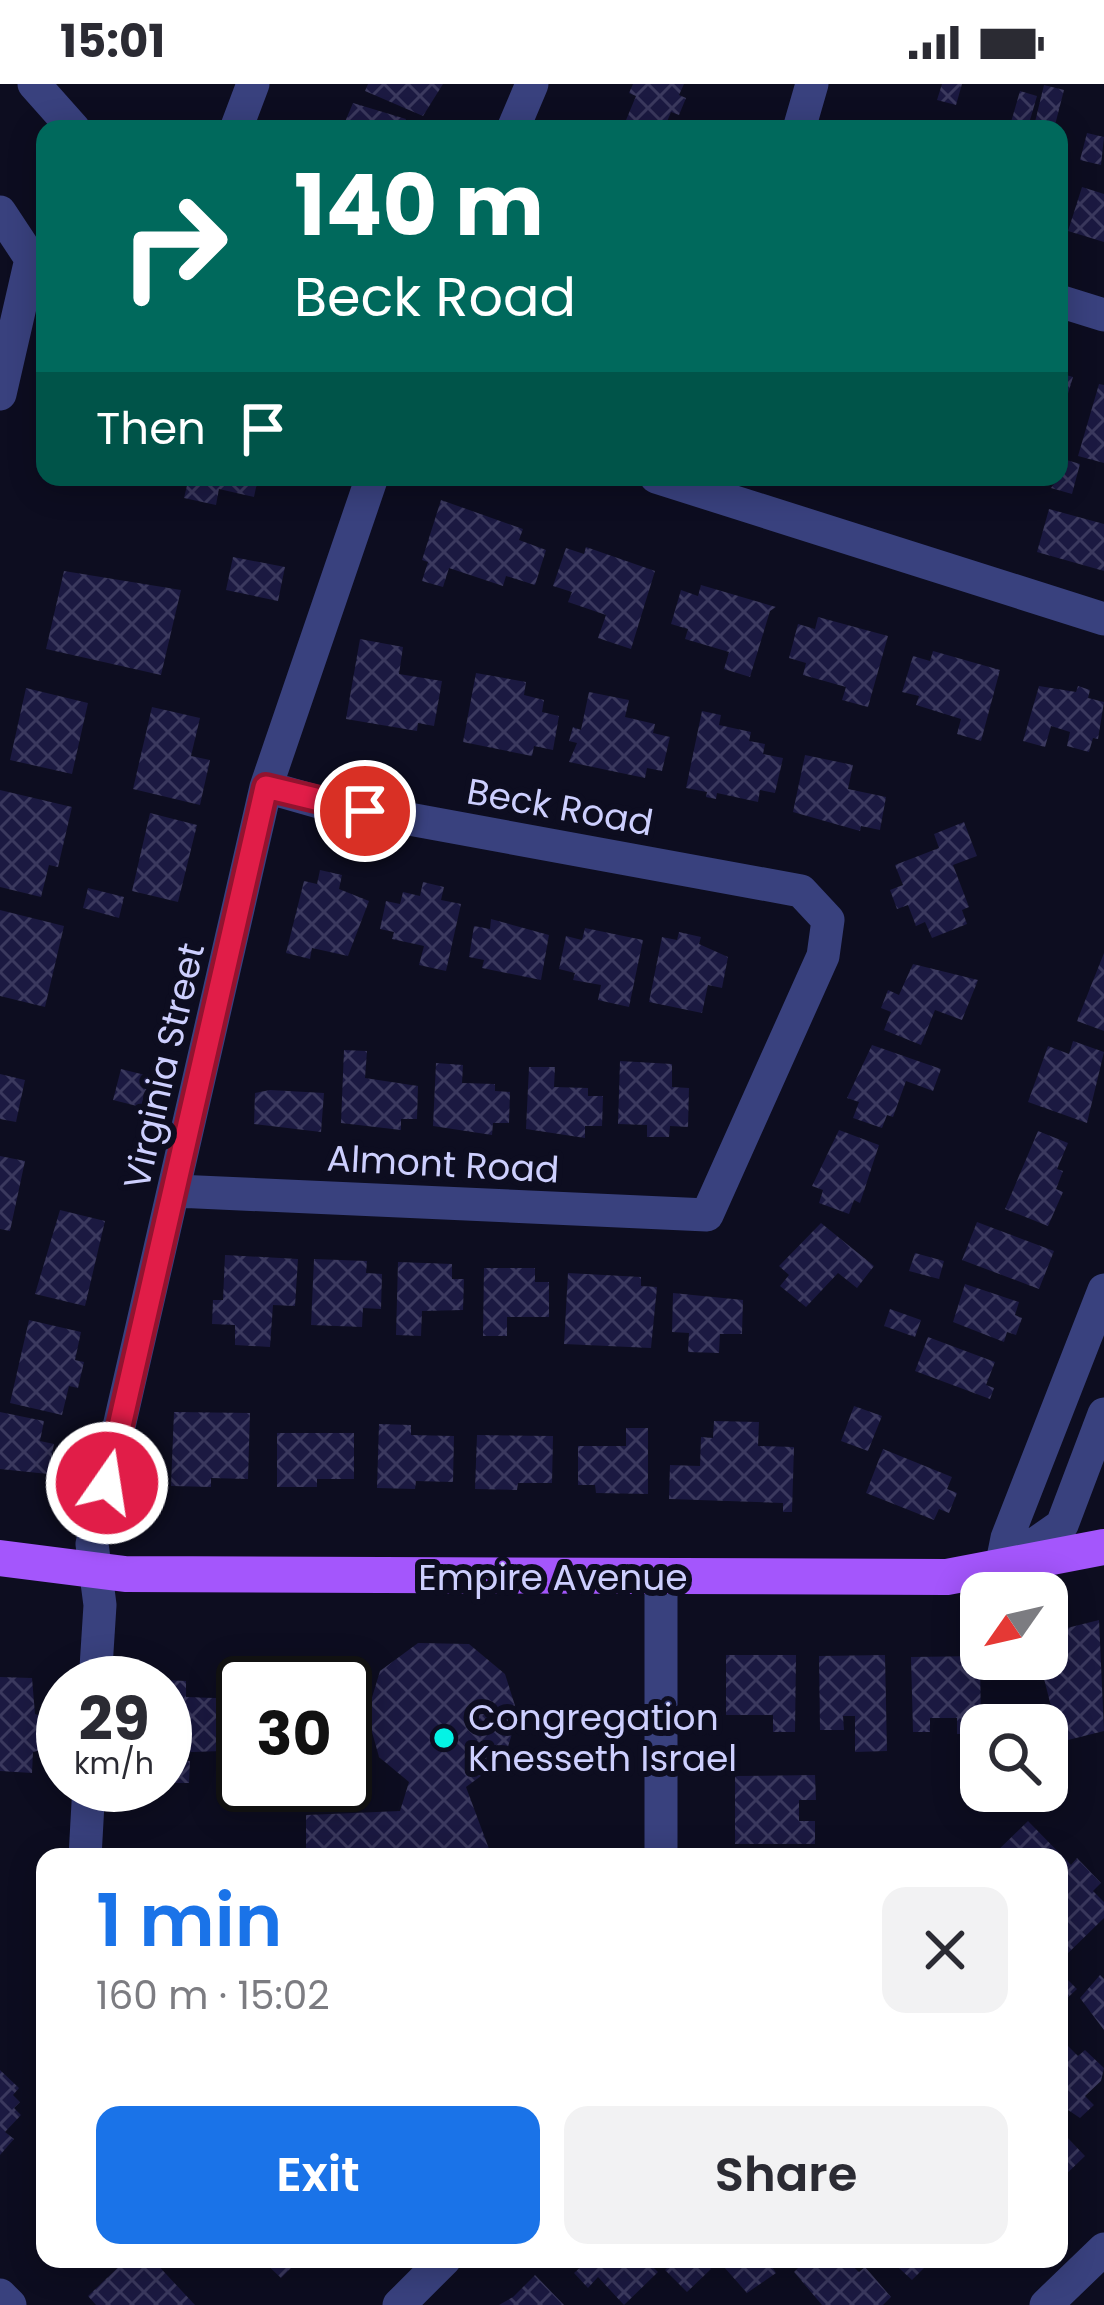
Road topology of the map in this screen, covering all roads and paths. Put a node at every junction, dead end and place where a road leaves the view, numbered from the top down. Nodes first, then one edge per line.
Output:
1 (34, 84) edge
2 (254, 84) edge
3 (532, 84) edge
4 (812, 84) edge
5 (66, 120) edge
6 (240, 120) edge
7 (517, 120) edge
8 (802, 120) edge
9 (0, 212) edge
10 (36, 258) edge
11 (36, 268) edge
12 (1068, 304) edge
13 (1104, 315) edge
14 (0, 394) edge
15 (370, 486) edge
16 (684, 486) edge
17 (1104, 619) edge
18 (266, 787) junction
19 (176, 1191) junction
20 (707, 1215) joint
21 (1104, 1290) edge
22 (1104, 1414) edge
23 (1104, 1547) edge
24 (0, 1558) edge
25 (1001, 1568) junction
26 (96, 1573) junction
27 (661, 1579) junction
28 (95, 1656) edge
29 (88, 1812) edge
30 (86, 1848) edge
31 (661, 1848) edge
32 (1104, 2249) edge
33 (436, 2268) edge
34 (0, 2295) edge
35 (10, 2305) edge
36 (398, 2305) edge
37 (1046, 2305) edge

1 - 5 street
2 - 6 street
3 - 7 street
4 - 8 street
9 - 10 street
11 - 14 street
12 - 13 street
15 - 18 street, Virginia Street
16 - 17 street
18 - 19 street, Virginia Street
18 - 20 street, Beck Road
19 - 20 street, Almont Road
19 - 26 street, Virginia Street
21 - 25 street
22 - 25 street
23 - 25 main road, Empire Avenue
24 - 26 main road, Empire Avenue
25 - 27 main road, Empire Avenue
26 - 27 main road, Empire Avenue
26 - 28 street, Virginia Street
27 - 31 street
29 - 30 street
32 - 37 street
33 - 36 street
34 - 35 street

